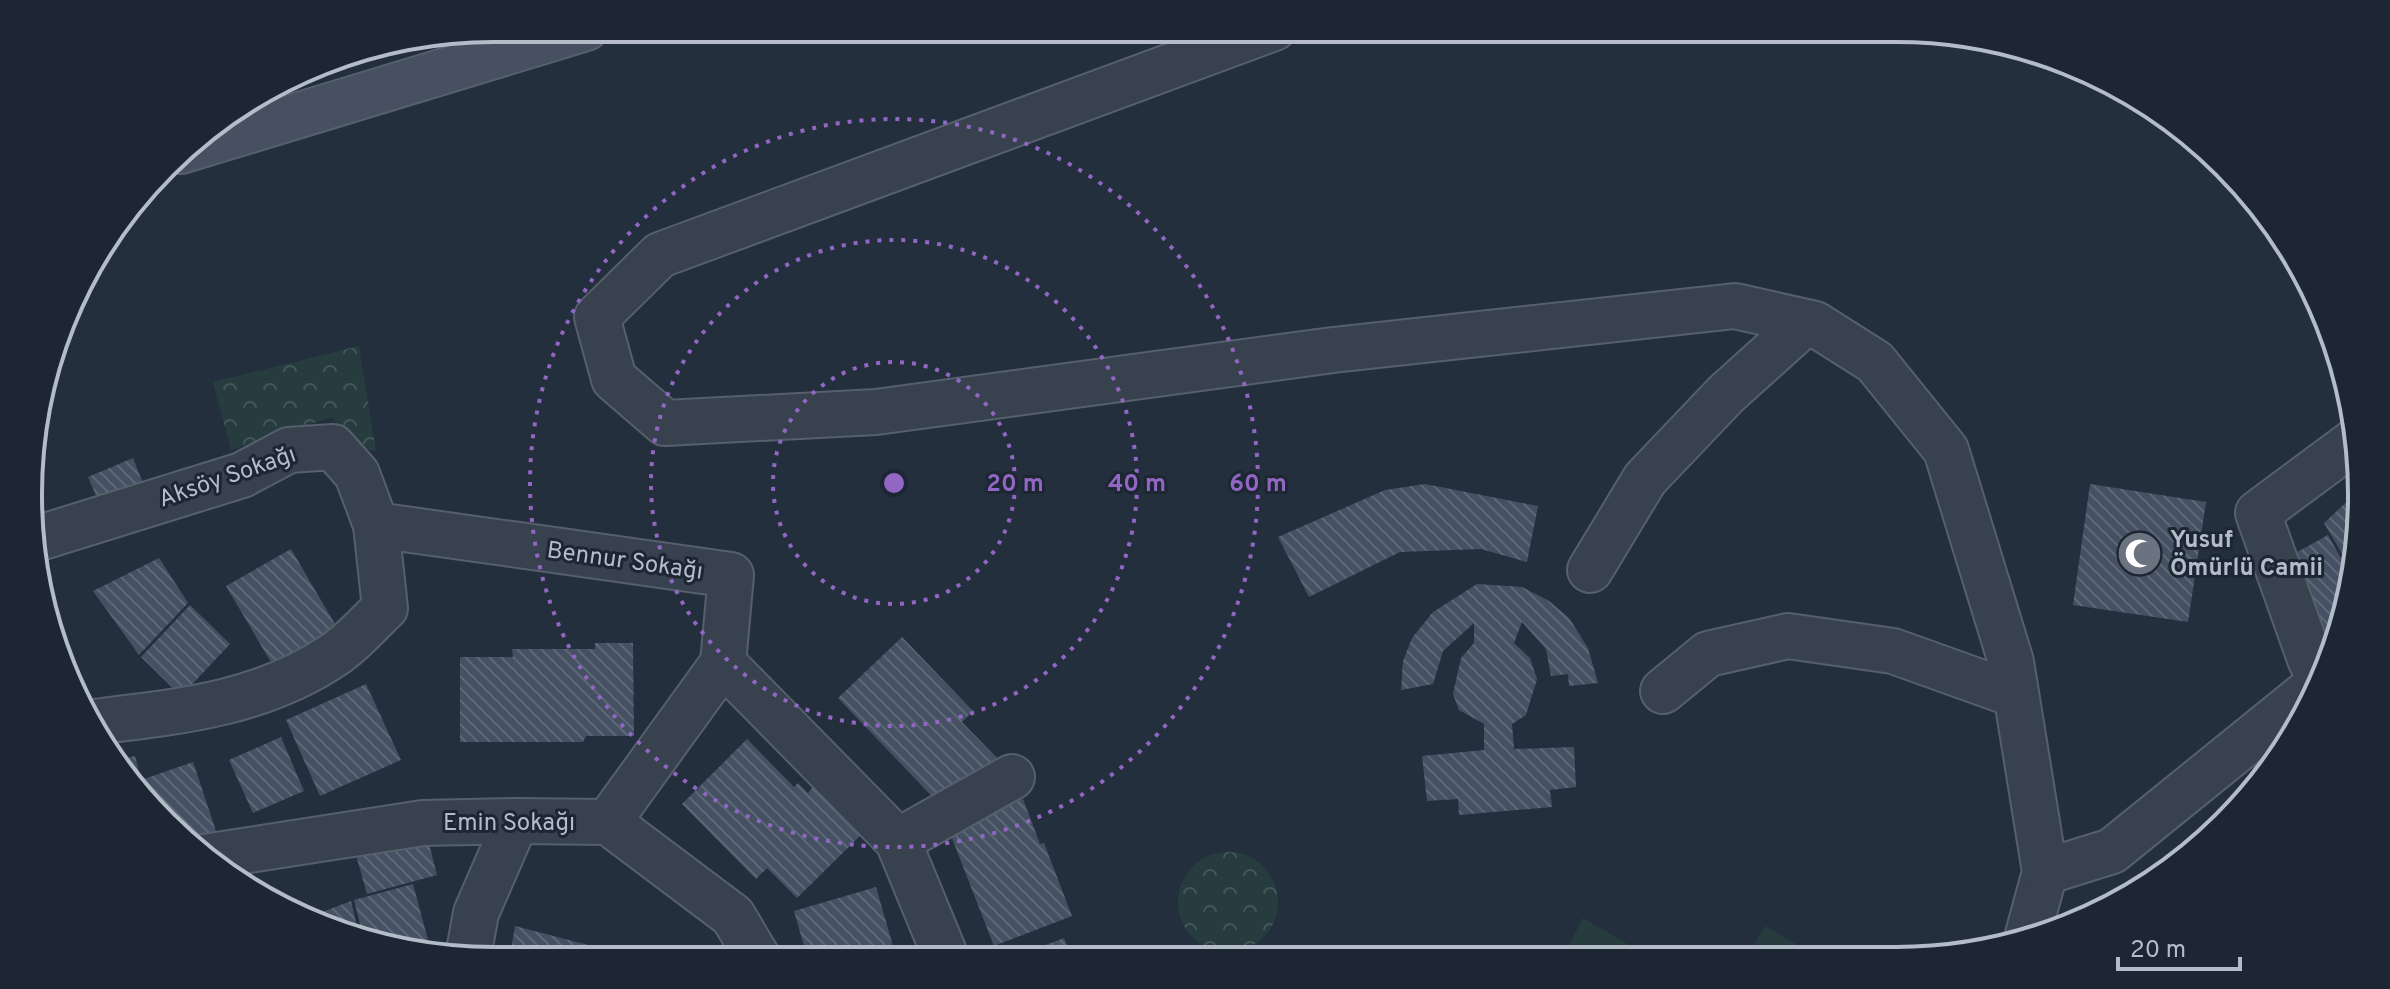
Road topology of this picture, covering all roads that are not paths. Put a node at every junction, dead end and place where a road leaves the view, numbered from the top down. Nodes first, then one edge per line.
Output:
1 (540, 42) edge
2 (1236, 42) edge
3 (212, 142) edge
4 (1806, 322) junction
5 (2345, 448) edge
6 (376, 525) junction
7 (44, 536) edge
8 (1590, 570) dead end
9 (2317, 659) edge
10 (723, 663) junction
11 (2309, 679) edge
12 (1663, 691) dead end
13 (2016, 695) junction
14 (103, 721) edge
15 (1012, 777) dead end
16 (516, 821) junction
17 (608, 822) junction
18 (898, 841) junction
19 (221, 854) edge
20 (2045, 872) junction
21 (2030, 926) edge
22 (470, 946) edge
23 (751, 947) edge
24 (942, 947) edge

1 - 3 main road
2 - 4 street
4 - 8 street
4 - 13 street
5 - 9 street
6 - 7 street, Aksöy Sokağı
6 - 10 street, Bennur Sokağı
6 - 14 street
10 - 17 street
10 - 18 street
11 - 20 street
12 - 13 street
13 - 20 street
15 - 18 street
16 - 17 street, Emin Sokağı
16 - 19 street, Emin Sokağı
16 - 22 street
17 - 23 street, Emin Sokağı
18 - 24 street
20 - 21 street

